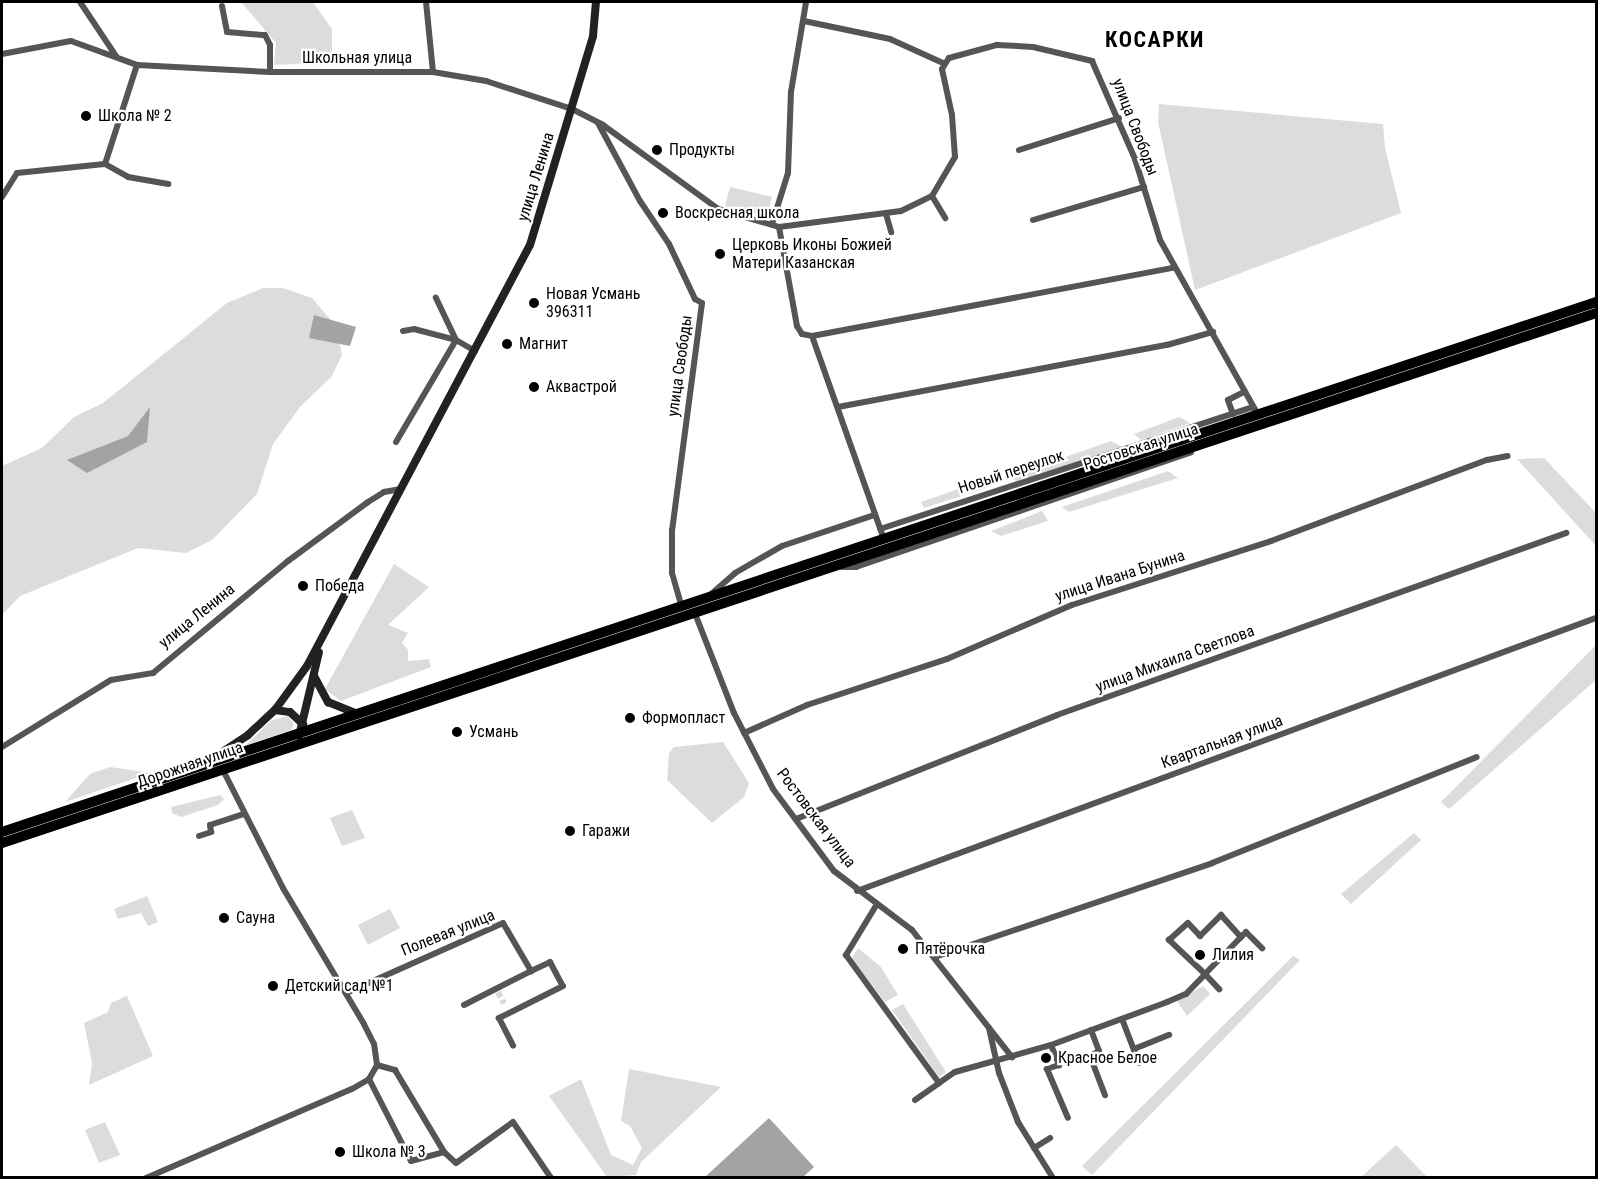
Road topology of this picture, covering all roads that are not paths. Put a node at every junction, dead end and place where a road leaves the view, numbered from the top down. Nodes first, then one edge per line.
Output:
1 (81, 2) edge
2 (426, 2) edge
3 (596, 2) edge
4 (806, 2) edge
5 (222, 6) dead end
6 (804, 21) junction
7 (2, 54) edge
8 (116, 56) junction
9 (945, 64) junction
10 (137, 65) junction
11 (270, 72) junction
12 (433, 72) junction
13 (572, 109) junction
14 (1119, 118) junction
15 (598, 122) junction
16 (1019, 150) dead end
17 (105, 164) junction
18 (168, 184) dead end
19 (1144, 187) junction
20 (932, 196) junction
21 (2, 197) edge
22 (886, 214) junction
23 (945, 218) dead end
24 (1033, 220) dead end
25 (775, 225) junction
26 (891, 232) dead end
27 (1173, 268) junction
28 (436, 298) dead end
29 (1596, 302) edge
30 (1596, 313) edge
31 (403, 331) dead end
32 (1213, 332) junction
33 (812, 336) junction
34 (456, 339) junction
35 (475, 351) junction
36 (1245, 392) junction
37 (838, 407) junction
38 (1233, 414) junction
39 (1257, 414) junction
40 (396, 442) dead end
41 (1508, 456) dead end
42 (401, 489) junction
43 (874, 515) junction
44 (1566, 533) dead end
45 (882, 534) junction
46 (708, 597) junction
47 (681, 606) junction
48 (694, 610) junction
49 (1596, 618) edge
50 (324, 638) junction
51 (314, 676) junction
52 (275, 710) junction
53 (359, 714) junction
54 (387, 715) joint
55 (302, 729) junction
56 (744, 733) junction
57 (293, 746) junction
58 (2, 747) edge
59 (1477, 757) dead end
60 (192, 770) junction
61 (223, 770) junction
62 (243, 814) junction
63 (796, 819) junction
64 (2, 832) edge
65 (199, 836) dead end
66 (2, 843) edge
67 (857, 891) junction
68 (878, 904) junction
69 (1241, 937) junction
70 (1262, 948) dead end
71 (935, 957) junction
72 (531, 971) junction
73 (1205, 974) junction
74 (1219, 989) dead end
75 (346, 993) junction
76 (504, 1004) tunnel mouth
77 (464, 1005) dead end
78 (508, 1013) junction
79 (1122, 1018) junction
80 (988, 1025) junction
81 (1091, 1030) junction
82 (1169, 1035) dead end
83 (1051, 1045) junction
84 (513, 1046) dead end
85 (1134, 1049) junction
86 (1012, 1057) junction
87 (996, 1060) junction
88 (1139, 1063) dead end
89 (377, 1065) junction
90 (369, 1079) junction
91 (939, 1083) junction
92 (1105, 1095) dead end
93 (915, 1100) dead end
94 (1068, 1118) dead end
95 (1050, 1138) dead end
96 (1034, 1148) junction
97 (444, 1152) junction
98 (146, 1178) edge
99 (551, 1178) edge
100 (1053, 1178) edge

1 - 8 street
2 - 12 street
3 - 13 main road, улица Ленина
4 - 6 street
5 - 11 street
6 - 9 street
6 - 25 street
7 - 8 street, Школьная улица
8 - 10 street, Школьная улица
9 - 14 street, улица Свободы
9 - 20 street
10 - 11 street, Школьная улица
10 - 17 street
11 - 12 street, Школьная улица
12 - 13 street, Школьная улица
13 - 15 street
13 - 35 main road, улица Ленина
14 - 16 street
14 - 19 street, улица Свободы
15 - 25 street
15 - 47 street, улица Свободы
17 - 18 street
17 - 21 street
19 - 24 street
19 - 27 street, улица Свободы
20 - 22 street
20 - 23 street
22 - 25 street
22 - 26 street
25 - 33 street
27 - 32 street, улица Свободы
27 - 33 street
28 - 34 street
29 - 39 highway, Ростовская улица
30 - 39 highway, Ростовская улица
31 - 34 street
32 - 36 street, улица Свободы
32 - 37 street
33 - 37 street
34 - 35 street
34 - 40 street
35 - 42 main road, улица Ленина
36 - 38 street
36 - 39 street, улица Свободы
37 - 43 street
38 - 39 street, Новый переулок
38 - 45 street, Новый переулок
39 - 45 highway, Ростовская улица
39 - 48 highway, Ростовская улица
41 - 56 street, улица Ивана Бунина
42 - 50 main road, улица Ленина
42 - 58 street, улица Ленина
43 - 45 street
43 - 46 street, Ростовская улица
44 - 63 street, улица Михаила Светлова
45 - 46 highway, Ростовская улица
46 - 47 highway, Ростовская улица
47 - 53 highway, Ростовская улица
48 - 54 highway, Ростовская улица
48 - 56 street, Ростовская улица
49 - 67 street, Квартальная улица
50 - 51 main road
50 - 52 main road
51 - 53 main road
51 - 55 main road
52 - 55 main road
52 - 60 main road
53 - 55 highway, Дорожная улица
54 - 57 highway, Дорожная улица
55 - 57 main road
55 - 60 highway, Дорожная улица
56 - 63 street, Ростовская улица
57 - 61 highway, Дорожная улица
59 - 71 street
60 - 64 highway, Дорожная улица
61 - 62 street
61 - 66 highway, Дорожная улица
62 - 65 street
62 - 75 street
63 - 67 street, Ростовская улица
67 - 68 street, Ростовская улица
68 - 71 street, Ростовская улица
68 - 91 street
69 - 70 street
69 - 73 street
69 - 73 street
71 - 80 street, Ростовская улица
72 - 75 street, Полевая улица
72 - 77 street
72 - 78 street
73 - 74 street
73 - 79 street
75 - 89 street
76 - 78 street
78 - 84 street
79 - 81 street
79 - 85 street
80 - 86 street
80 - 87 street, Ростовская улица
81 - 83 street
81 - 92 street
82 - 85 street
83 - 86 street
83 - 94 street
85 - 88 street
86 - 87 street
87 - 91 street
87 - 96 street, Ростовская улица
89 - 90 street
89 - 97 street
90 - 97 street
90 - 98 street
91 - 93 street
95 - 96 street
96 - 100 street, Ростовская улица
97 - 99 street

